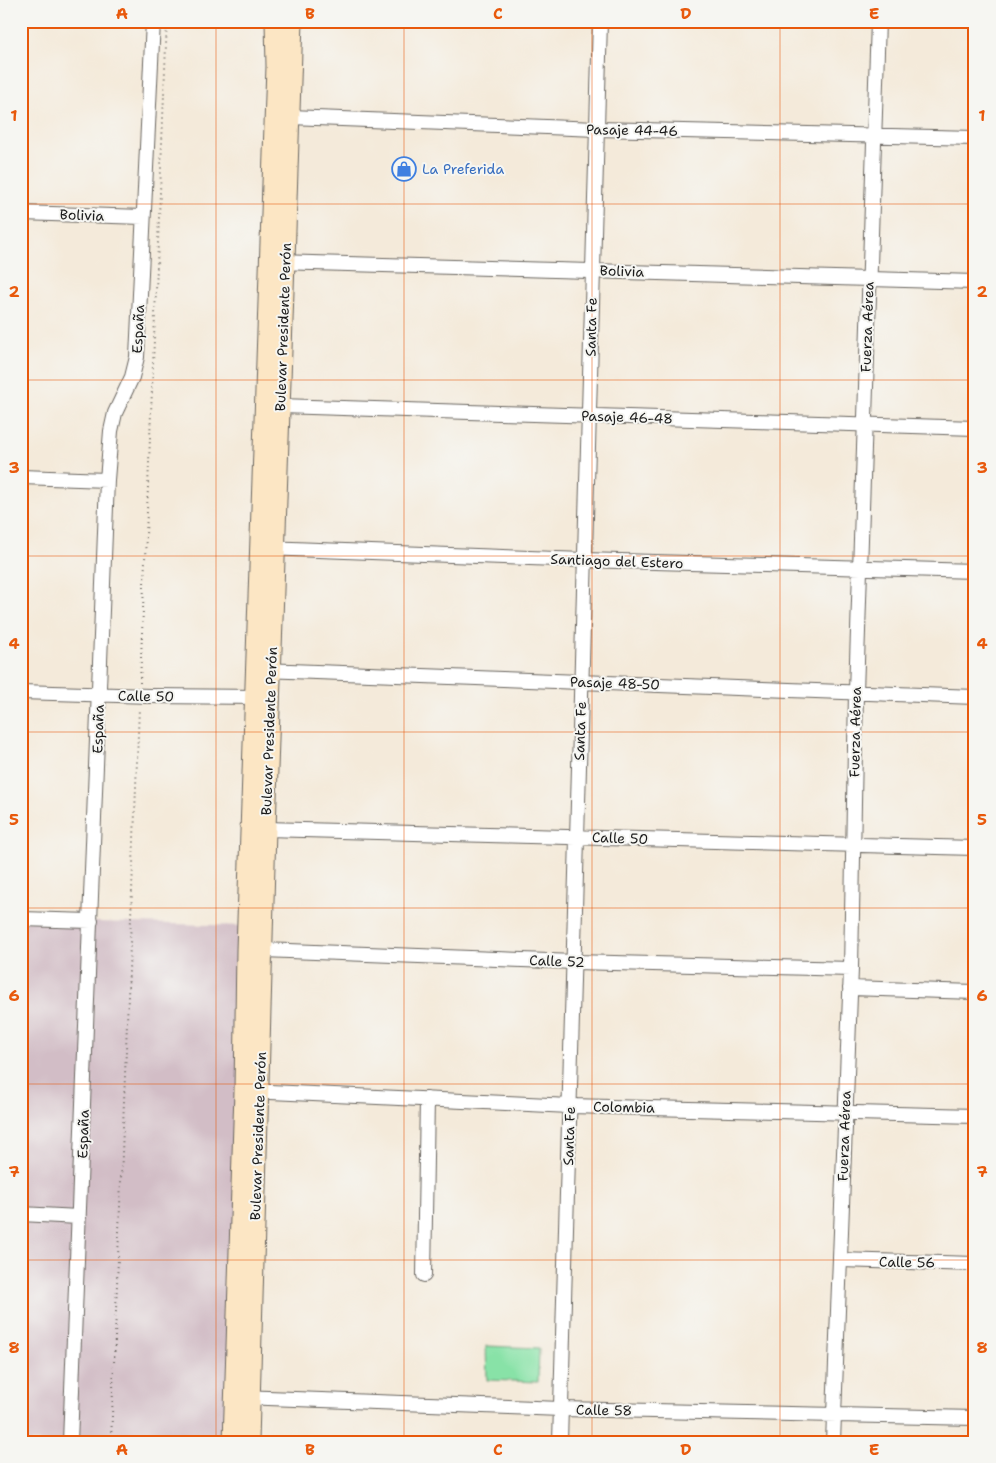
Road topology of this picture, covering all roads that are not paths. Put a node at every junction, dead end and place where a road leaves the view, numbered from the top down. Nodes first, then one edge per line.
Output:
1 (153, 21) edge
2 (276, 21) edge
3 (293, 21) edge
4 (600, 21) edge
5 (878, 21) edge
6 (290, 118) junction
7 (597, 129) junction
8 (874, 135) junction
9 (975, 138) edge
10 (21, 212) edge
11 (143, 217) junction
12 (277, 262) junction
13 (592, 270) junction
14 (869, 279) junction
15 (975, 282) edge
16 (280, 406) junction
17 (588, 415) junction
18 (865, 424) junction
19 (975, 428) edge
20 (21, 477) edge
21 (107, 480) junction
22 (267, 548) junction
23 (584, 560) junction
24 (860, 567) junction
25 (975, 571) edge
26 (263, 670) junction
27 (582, 682) junction
28 (21, 692) edge
29 (856, 692) junction
30 (99, 695) junction
31 (262, 697) junction
32 (975, 697) edge
33 (266, 830) junction
34 (577, 837) junction
35 (853, 845) junction
36 (975, 848) edge
37 (21, 919) edge
38 (91, 921) junction
39 (263, 950) junction
40 (575, 962) junction
41 (850, 970) junction
42 (850, 988) junction
43 (975, 992) edge
44 (252, 1092) junction
45 (427, 1099) junction
46 (570, 1106) junction
47 (845, 1112) junction
48 (975, 1116) edge
49 (21, 1214) edge
50 (79, 1217) junction
51 (840, 1260) junction
52 (975, 1264) edge
53 (424, 1275) dead end
54 (242, 1397) junction
55 (561, 1409) junction
56 (834, 1416) junction
57 (975, 1418) edge
58 (70, 1442) edge
59 (233, 1442) edge
60 (249, 1442) edge
61 (560, 1442) edge
62 (833, 1442) edge

1 - 11 street, España
2 - 12 main road, Bulevar Presidente Perón
3 - 6 main road, Bulevar Presidente Perón
4 - 7 street, Santa Fe
5 - 8 street, Fuerza Aérea
6 - 7 street, Pasaje 44-46
6 - 12 main road, Bulevar Presidente Perón
7 - 8 street, Pasaje 44-46
7 - 13 street, Santa Fe
8 - 9 street, Pasaje 44-46
8 - 14 street, Fuerza Aérea
10 - 11 street, Bolivia
11 - 21 street, España
12 - 13 street, Bolivia
12 - 16 main road, Bulevar Presidente Perón
12 - 22 main road, Bulevar Presidente Perón
13 - 14 street, Bolivia
13 - 17 street, Santa Fe
14 - 15 street, Bolivia
14 - 18 street, Fuerza Aérea
16 - 17 street, Pasaje 46-48
16 - 22 main road, Bulevar Presidente Perón
17 - 18 street, Pasaje 46-48
17 - 23 street, Santa Fe
18 - 19 street, Pasaje 46-48
18 - 24 street, Fuerza Aérea
20 - 21 street
21 - 30 street, España
22 - 23 street, Santiago del Estero
22 - 26 main road, Bulevar Presidente Perón
23 - 24 street, Santiago del Estero
23 - 27 street, Santa Fe
24 - 25 street, Santiago del Estero
24 - 29 street, Fuerza Aérea
26 - 27 street, Pasaje 48-50
26 - 31 main road, Bulevar Presidente Perón
27 - 29 street, Pasaje 48-50
27 - 34 street, Santa Fe
28 - 30 street, Calle 50
29 - 32 street, Pasaje 48-50
29 - 35 street, Fuerza Aérea
30 - 31 street, Calle 50
30 - 38 street, España
31 - 33 main road, Bulevar Presidente Perón
31 - 44 main road, Bulevar Presidente Perón
33 - 34 street, Calle 50
33 - 39 main road, Bulevar Presidente Perón
34 - 35 street, Calle 50
34 - 40 street, Santa Fe
35 - 36 street, Calle 50
35 - 41 street, Fuerza Aérea
37 - 38 street
38 - 50 street, España
39 - 40 street, Calle 52
39 - 44 main road, Bulevar Presidente Perón
40 - 41 street, Calle 52
40 - 46 street, Santa Fe
41 - 42 street, Fuerza Aérea
42 - 43 street
42 - 47 street, Fuerza Aérea
44 - 45 street, Colombia
44 - 54 main road, Bulevar Presidente Perón
45 - 46 street, Colombia
45 - 53 street
46 - 47 street, Colombia
46 - 55 street, Santa Fe
47 - 48 street, Colombia
47 - 51 street, Fuerza Aérea
49 - 50 street
50 - 58 street, España
51 - 52 street, Calle 56
51 - 56 street, Fuerza Aérea
54 - 55 street, Calle 58
54 - 59 main road, Bulevar Presidente Perón
54 - 60 main road, Bulevar Presidente Perón
55 - 56 street, Calle 58
55 - 61 street, Santa Fe
56 - 57 street, Calle 58
56 - 62 street, Fuerza Aérea

